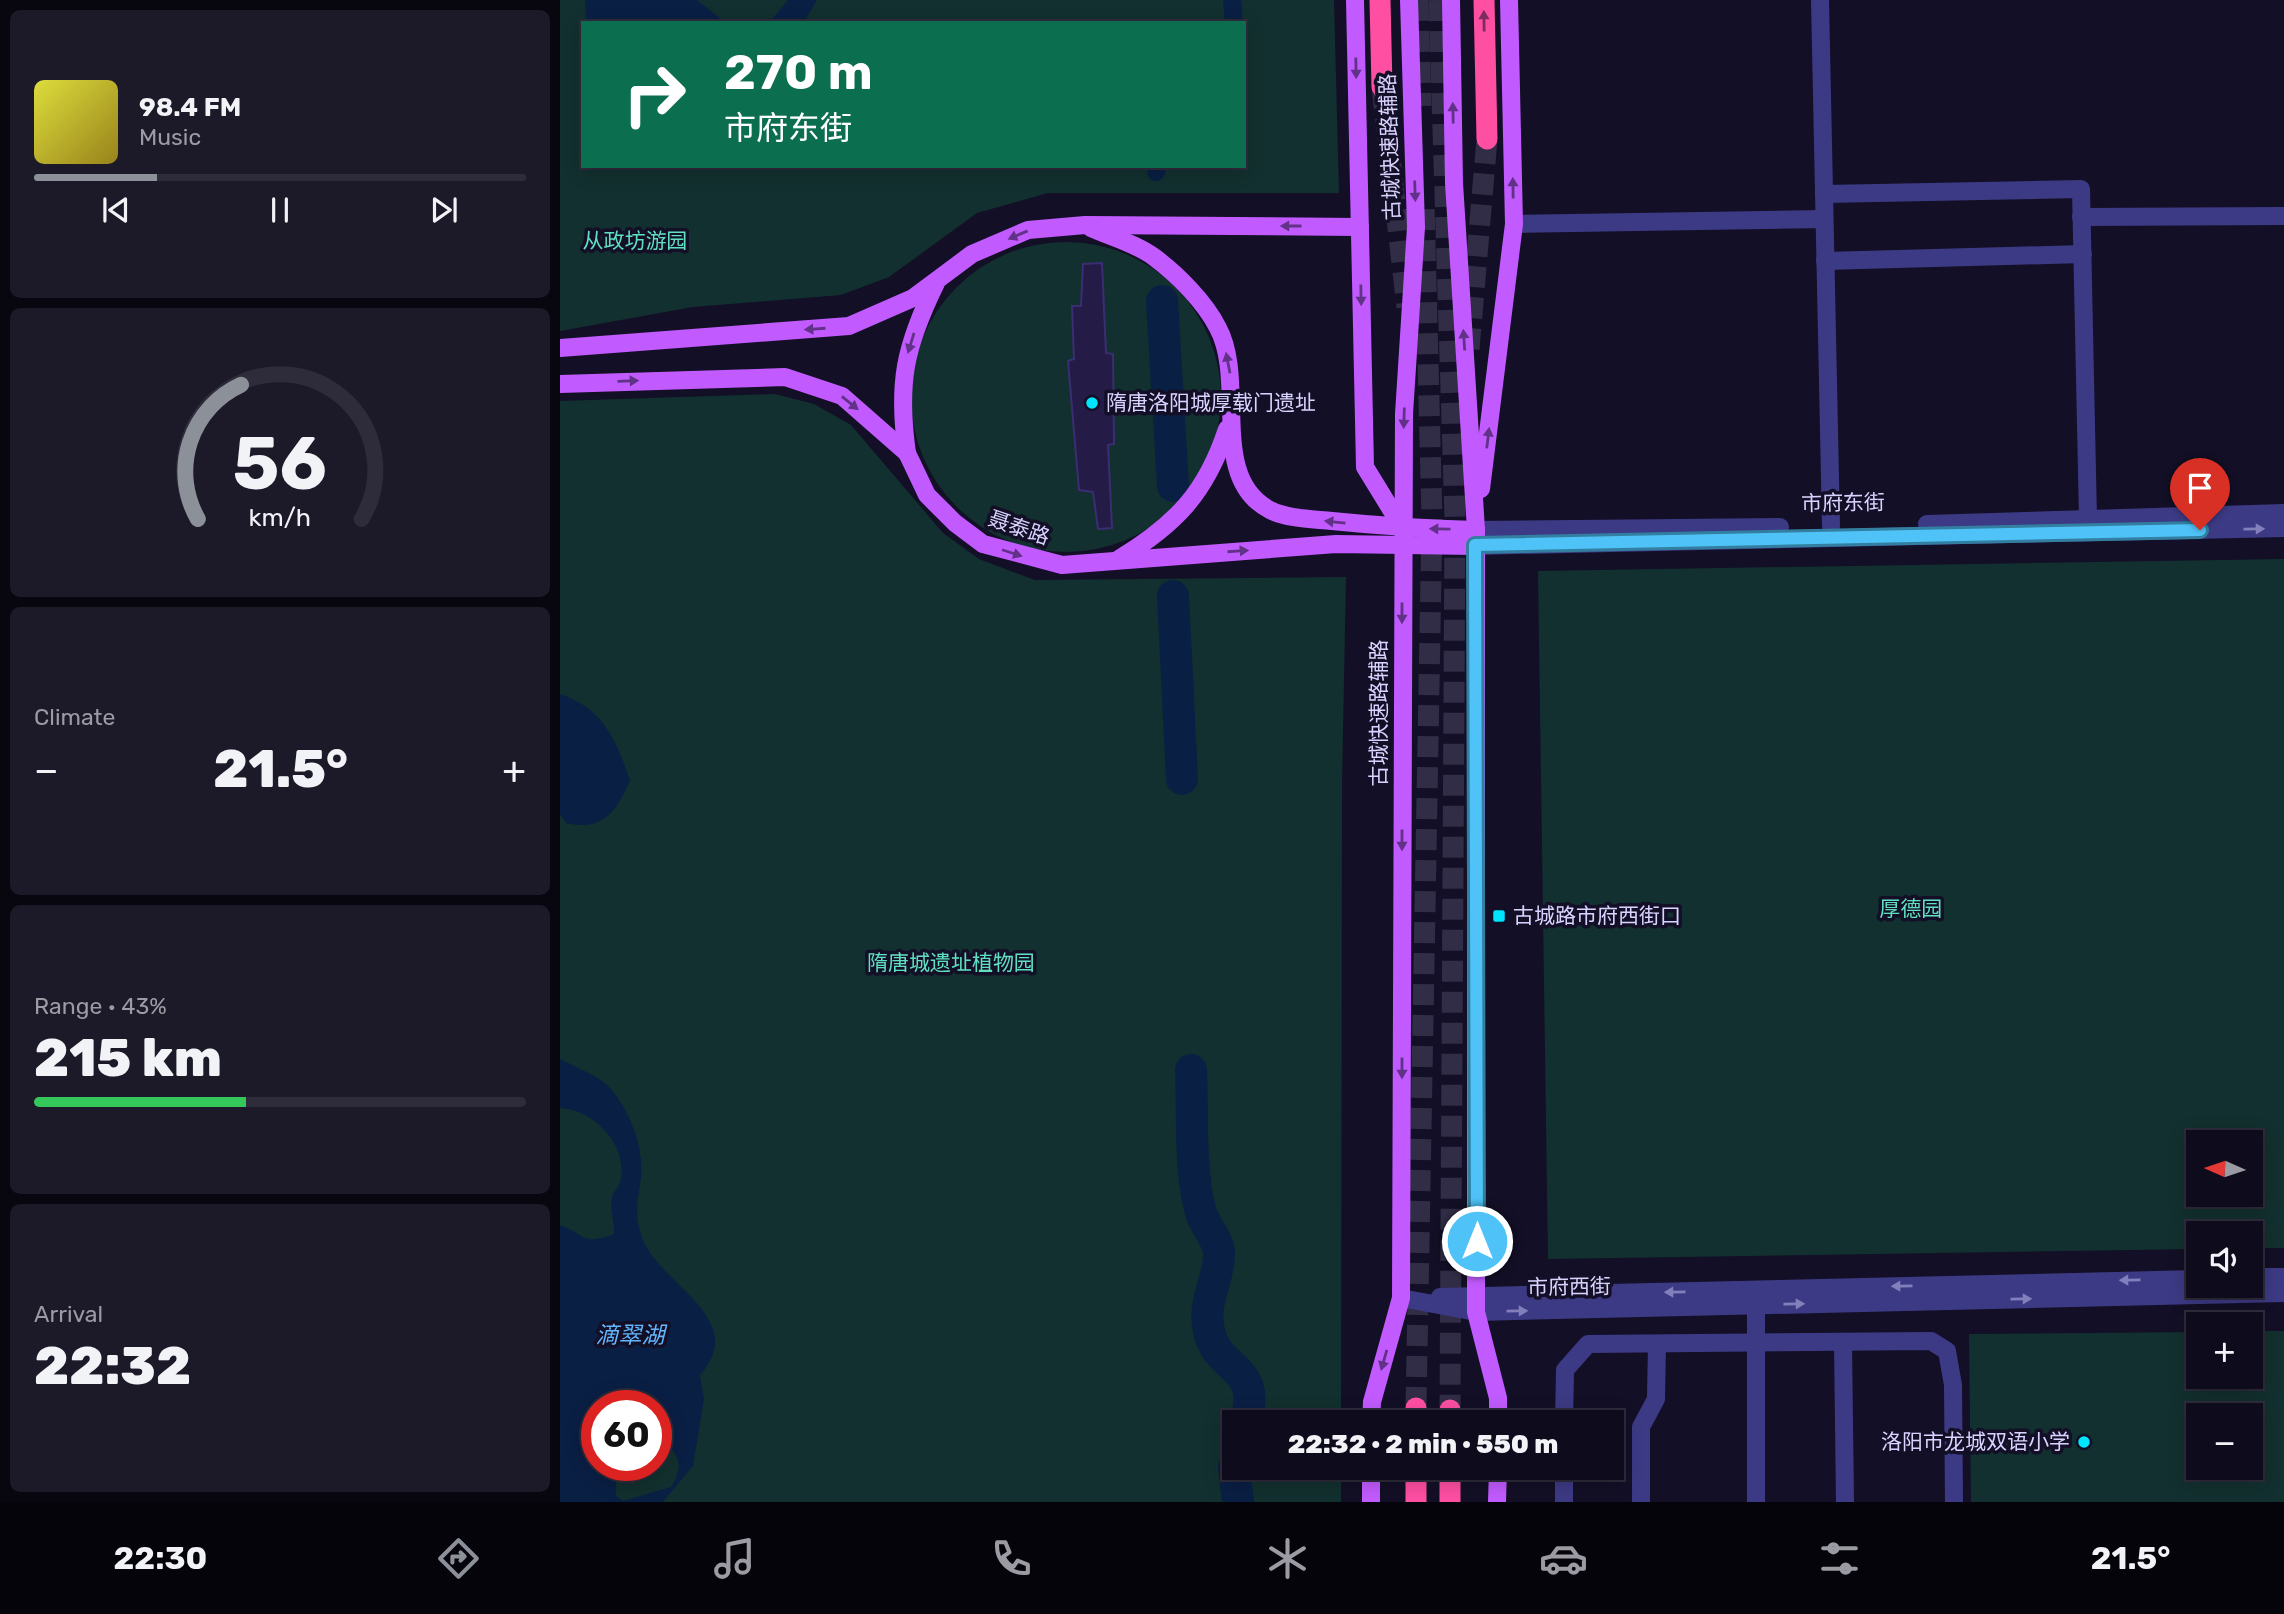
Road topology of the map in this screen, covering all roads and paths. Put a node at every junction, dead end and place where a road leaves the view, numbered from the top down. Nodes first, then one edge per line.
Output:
1 (1355, 0) edge
2 (1380, 0) edge
3 (1409, 0) edge
4 (1451, 0) edge
5 (1484, 0) edge
6 (1509, 0) edge
7 (1820, 0) edge
8 (1381, 87) tunnel mouth
9 (1487, 139) tunnel mouth
10 (1824, 194) junction
11 (2284, 216) edge
12 (2081, 217) junction
13 (1824, 219) junction
14 (1514, 224) junction
15 (1085, 225) junction
16 (1360, 227) junction
17 (2082, 254) junction
18 (1825, 261) junction
19 (938, 280) junction
20 (560, 348) edge
21 (560, 384) edge
22 (1233, 412) junction
23 (907, 453) junction
24 (2284, 513) edge
25 (2088, 519) junction
26 (1831, 526) junction
27 (2284, 528) edge
28 (1403, 537) junction
29 (1476, 538) junction
30 (1115, 561) junction
31 (2263, 1277) edge
32 (2284, 1277) edge
33 (2186, 1279) edge
34 (2284, 1293) edge
35 (1401, 1298) junction
36 (1477, 1304) junction
37 (1756, 1305) junction
38 (1843, 1343) junction
39 (1657, 1344) junction
40 (1757, 1345) junction
41 (1372, 1410) edge
42 (1498, 1410) edge
43 (1564, 1410) edge
44 (1371, 1480) edge
45 (1416, 1480) edge
46 (1450, 1480) edge
47 (1497, 1480) edge
48 (1564, 1480) edge
49 (1371, 1502) edge
50 (1416, 1502) edge
51 (1450, 1502) edge
52 (1497, 1502) edge
53 (1564, 1502) edge
54 (1641, 1502) edge
55 (1756, 1502) edge
56 (1845, 1502) edge
57 (1954, 1502) edge

1 -> 16 main road
2 - 8 highway
3 -> 28 main road, 古城快速路辅路
29 -> 4 main road
9 -> 5 highway
14 -> 6 main road
7 - 10 street
10 - 12 street
10 - 13 street
11 - 12 street
12 - 17 street
13 - 14 street
13 - 18 street
29 -> 14 main road
16 -> 15 main road
15 -> 19 main road
22 -> 15 main road
16 -> 28 main road
17 - 18 street
17 - 25 street
18 - 26 street
19 -> 20 main road
19 -> 23 main road
21 -> 23 main road, 聂泰路
28 -> 22 main road
22 - 30 main road
23 -> 30 main road, 聂泰路
24 - 25 street, 市府东街
25 - 26 street, 市府东街
26 - 29 street, 市府东街
29 -> 27 street, 市府东街
28 - 29 main road, 市府东街
30 -> 28 main road, 聂泰路
28 -> 35 main road, 古城快速路辅路
29 - 36 main road
31 - 32 street
33 -> 36 street, 市府西街
37 -> 34 street, 市府西街
35 - 36 street, 市府西街
35 -> 41 main road, 古城快速路辅路
36 -> 37 street, 市府西街
36 - 42 main road
37 - 40 street
38 - 40 street
38 - 56 street
38 - 57 street
39 - 40 street
39 - 43 street
39 - 54 street
40 - 55 street
44 - 49 main road
45 - 50 highway
46 - 51 highway
47 - 52 main road
48 - 53 street

